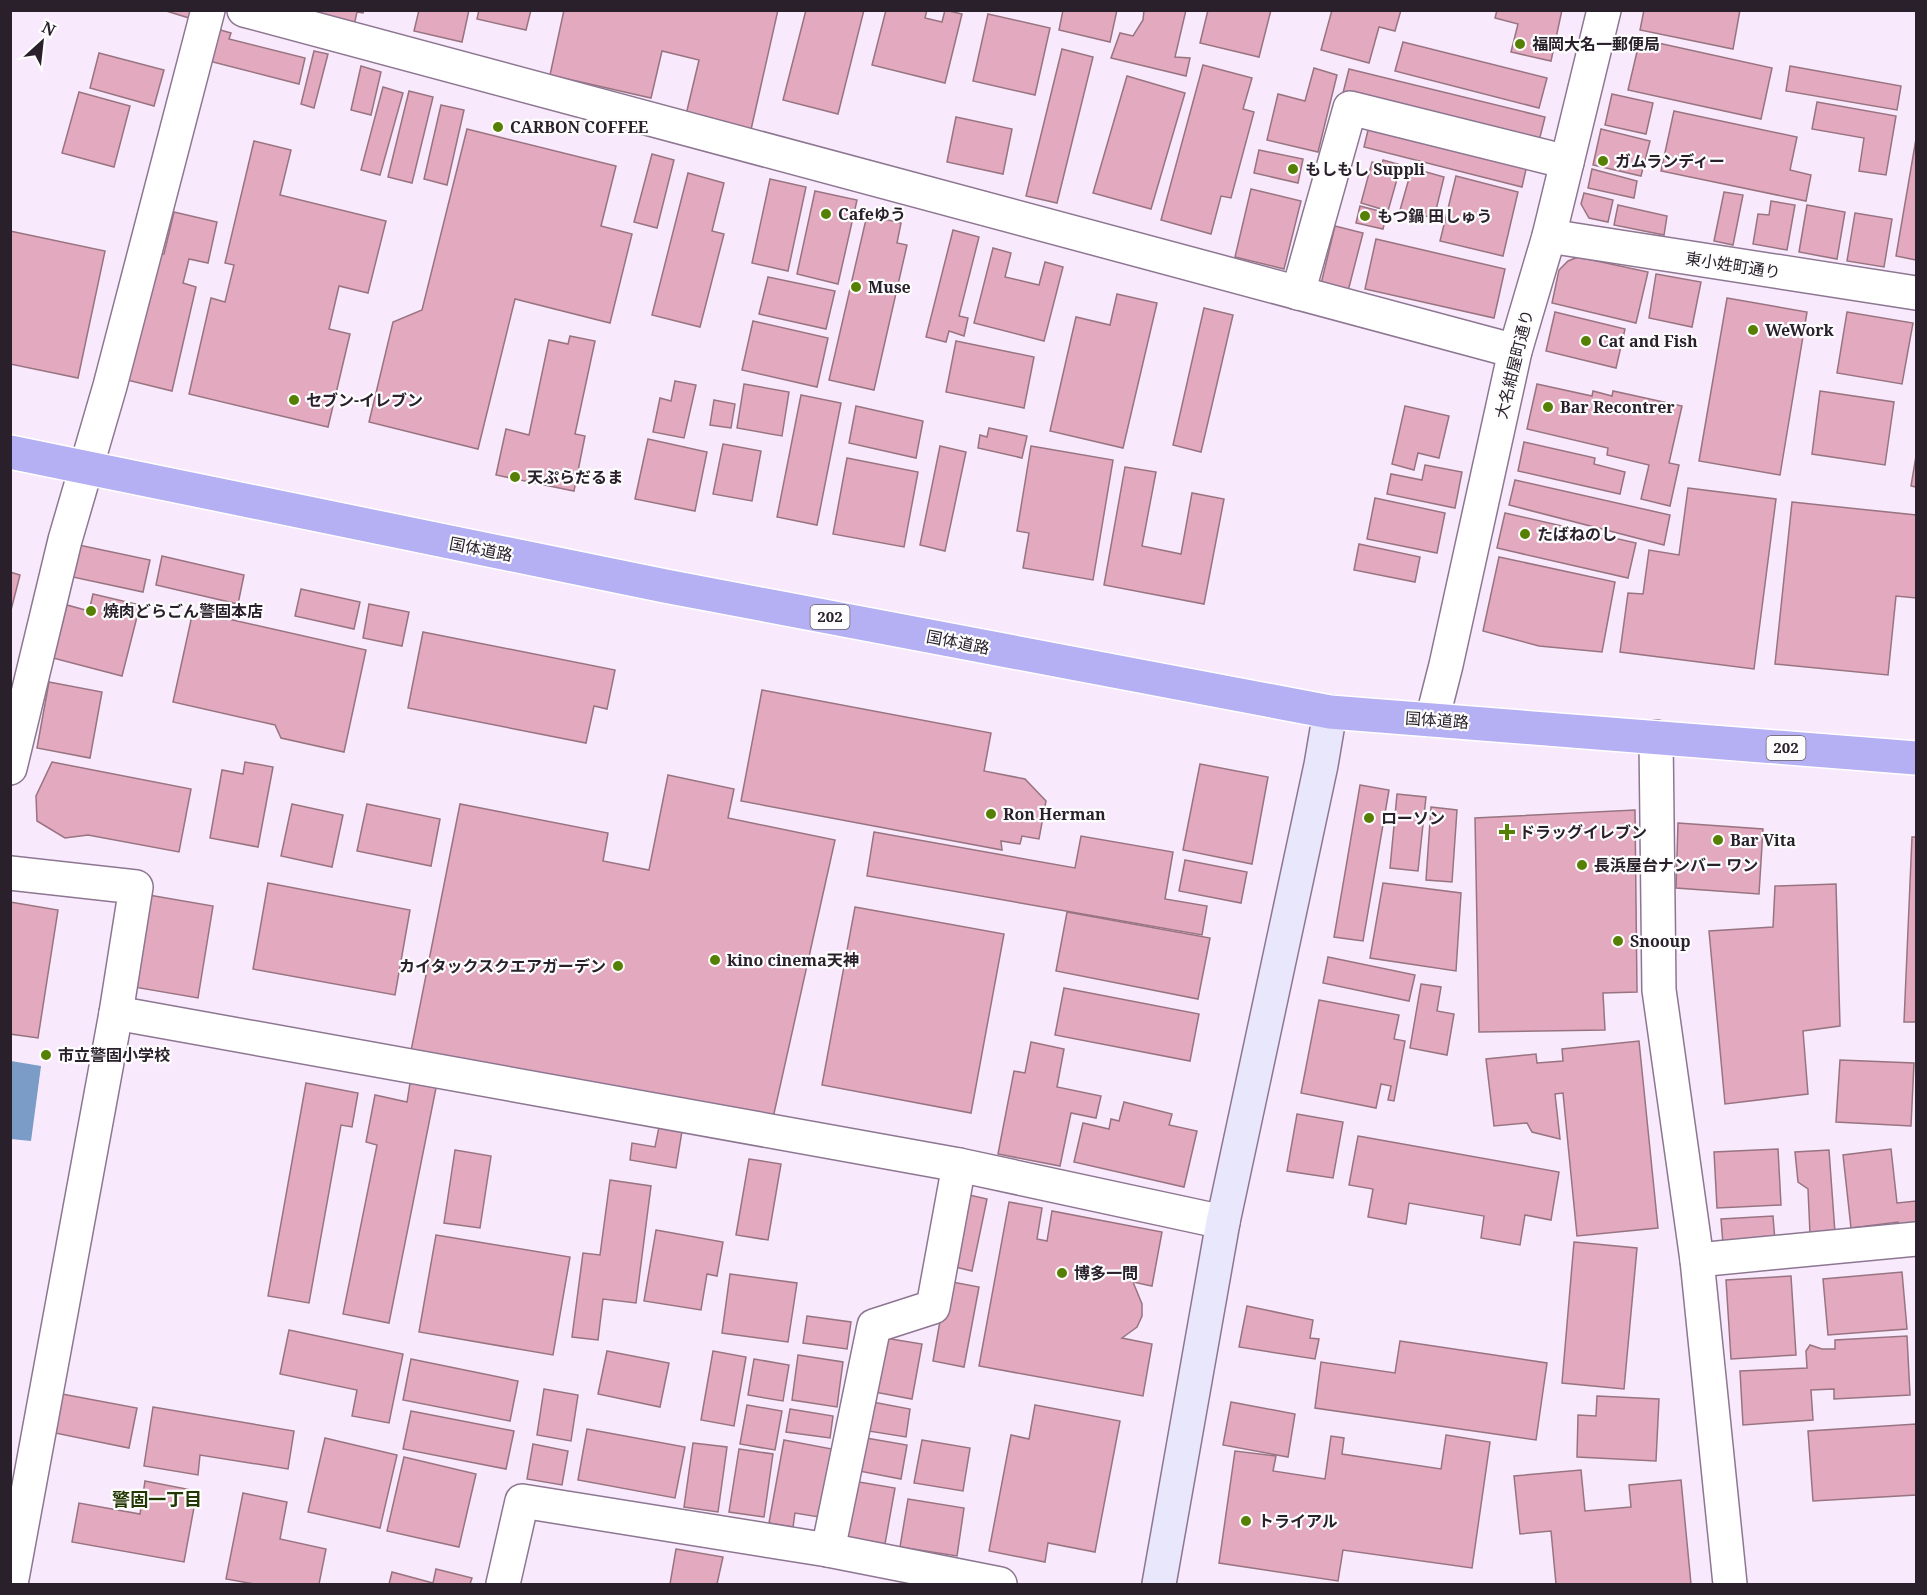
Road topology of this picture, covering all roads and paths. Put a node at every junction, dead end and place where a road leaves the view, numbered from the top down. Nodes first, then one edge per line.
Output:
1 (208, 10) edge
2 (244, 10) edge
3 (1604, 10) edge
4 (1567, 162) junction
5 (1548, 236) junction
6 (1298, 293) junction
7 (1917, 293) edge
8 (1515, 351) junction
9 (10, 452) edge
10 (87, 469) junction
11 (1330, 712) junction
12 (1432, 720) junction
13 (1656, 737) junction
14 (1917, 758) edge
15 (10, 768) edge
16 (10, 873) edge
17 (116, 1013) junction
18 (959, 1165) junction
19 (1223, 1222) junction
20 (1917, 1239) edge
21 (1697, 1260) junction
22 (828, 1550) junction
23 (11, 1584) edge
24 (503, 1584) edge
25 (1000, 1584) edge
26 (1159, 1584) edge
27 (1730, 1584) edge

1 - 10 street
2 - 6 street
3 - 4 street, 大名紺屋町通り
4 - 5 street, 大名紺屋町通り
4 - 6 street
5 - 7 street, 東小姓町通り
5 - 8 street, 大名紺屋町通り
6 - 8 street
8 - 12 street, 大名紺屋町通り
9 - 10 highway, 国体道路 / 202
10 - 11 highway, 国体道路 / 202
10 - 15 street
11 - 12 highway, 国体道路 / 202
11 - 19 street
12 - 13 highway, 国体道路 / 202
13 - 14 highway, 国体道路 / 202
13 - 21 street
16 - 17 street
17 - 18 street
17 - 23 street
18 - 19 street
18 - 22 street
19 - 26 street
20 - 21 street
21 - 27 street
22 - 24 street
22 - 25 street

